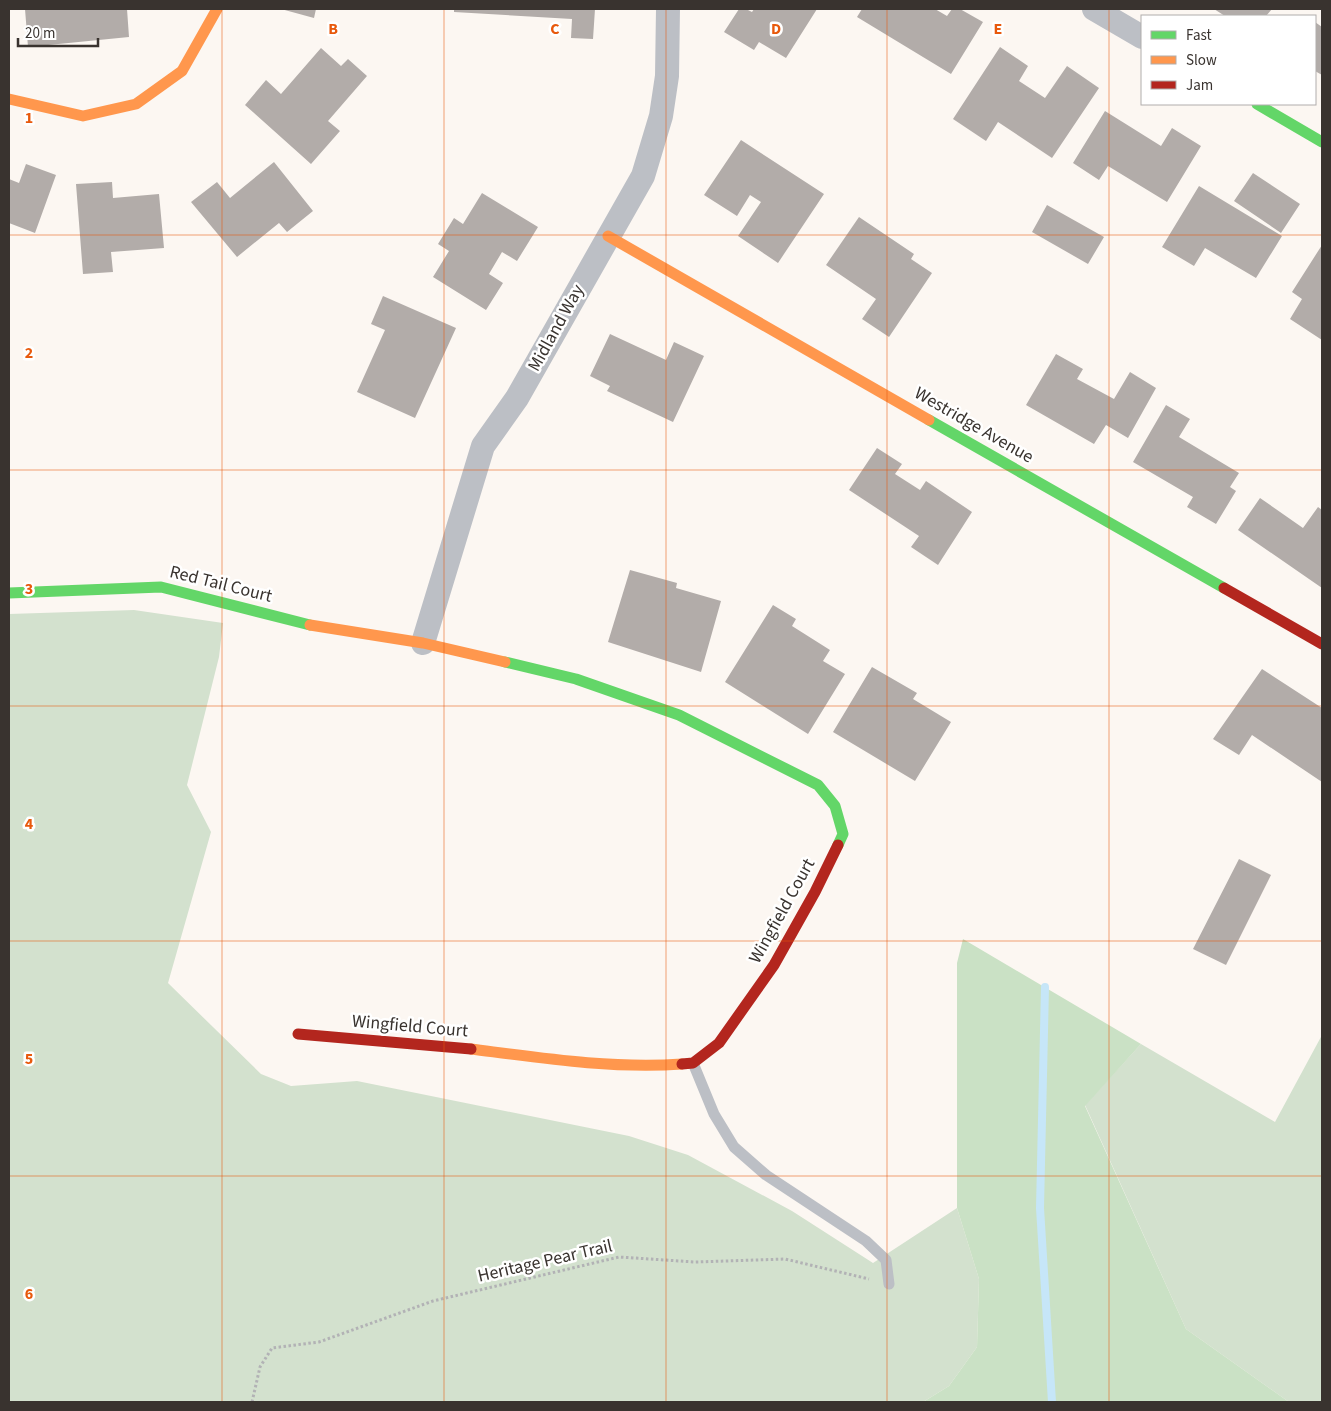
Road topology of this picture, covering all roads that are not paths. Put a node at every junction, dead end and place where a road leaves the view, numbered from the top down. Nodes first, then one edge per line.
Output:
1 (217, 9) edge
2 (668, 9) edge
3 (1094, 9) edge
4 (1141, 36) edge
5 (9, 99) edge
6 (1259, 105) edge
7 (1322, 142) edge
8 (608, 236) junction
9 (9, 593) edge
10 (423, 643) junction
11 (1322, 644) edge
12 (298, 1034) dead end
13 (693, 1063) junction
14 (889, 1284) road end

1 - 5 street
2 - 8 street, Midland Way
3 - 4 street
6 - 7 street
8 - 10 street, Midland Way
8 - 11 street, Westridge Avenue
9 - 10 street, Red Tail Court
10 - 13 street, Wingfield Court
12 - 13 street, Wingfield Court
13 - 14 lane

